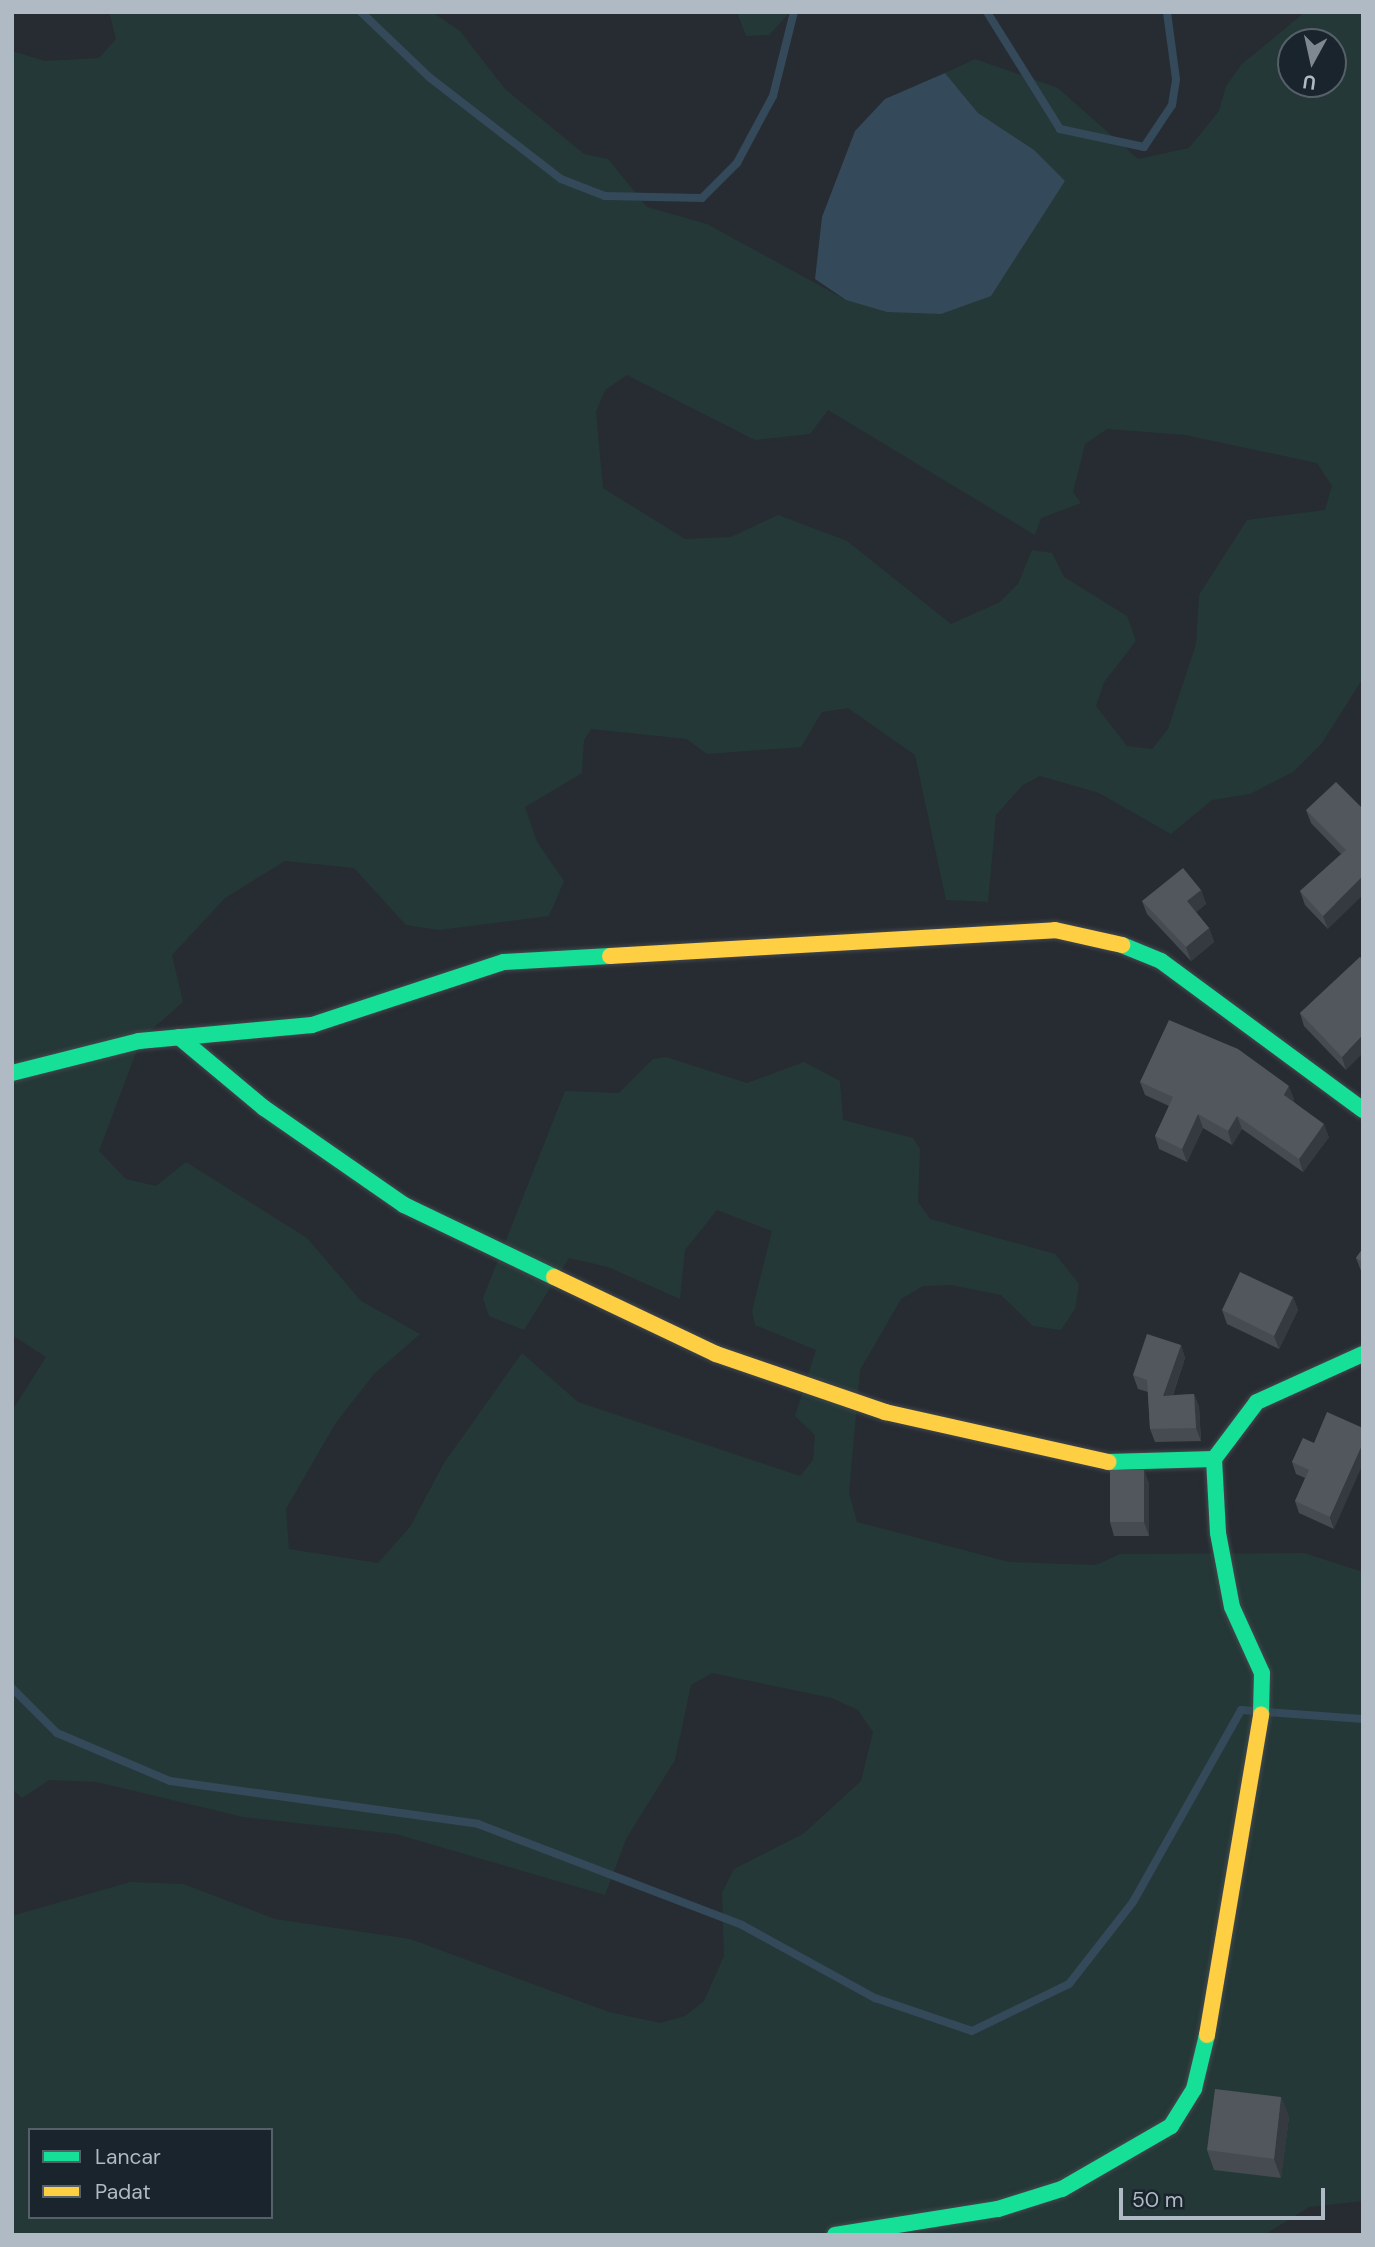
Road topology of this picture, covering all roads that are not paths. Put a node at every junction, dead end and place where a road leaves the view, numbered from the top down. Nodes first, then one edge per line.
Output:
1 (179, 1037) junction
2 (12, 1073) edge
3 (1363, 1110) edge
4 (1363, 1354) edge
5 (1214, 1459) junction
6 (835, 2235) edge

1 - 2 street
1 - 3 street
1 - 5 street
4 - 5 street
5 - 6 street

